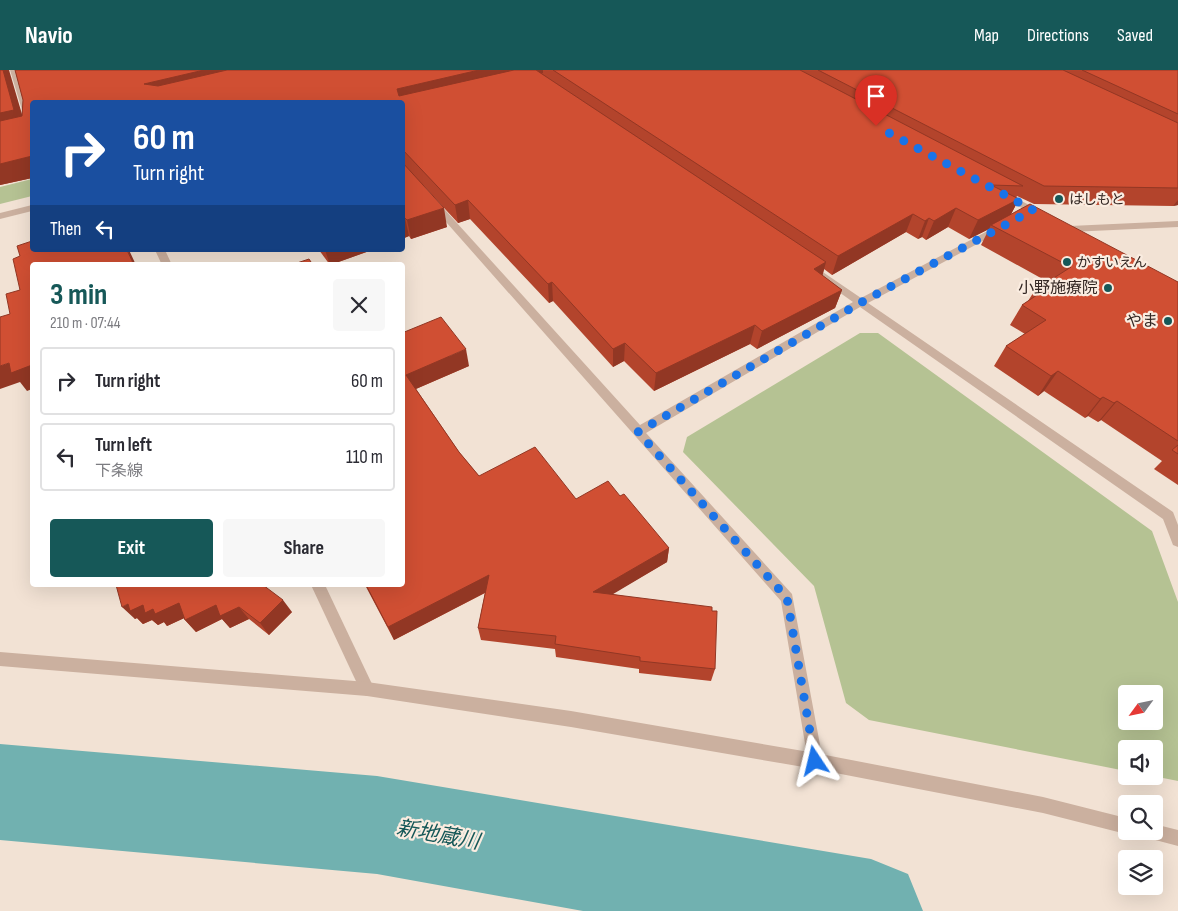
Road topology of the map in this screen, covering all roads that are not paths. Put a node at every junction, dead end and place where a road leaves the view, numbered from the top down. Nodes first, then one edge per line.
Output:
1 (14, 70) edge
2 (30, 131) edge
3 (990, 187) edge
4 (429, 196) edge
5 (30, 208) edge
6 (0, 216) edge
7 (1048, 218) edge
8 (1008, 224) edge
9 (1178, 224) edge
10 (1087, 238) edge
11 (796, 258) edge
12 (862, 302) junction
13 (638, 432) junction
14 (1178, 540) edge
15 (319, 587) edge
16 (0, 659) edge
17 (367, 689) junction
18 (815, 761) junction
19 (1118, 824) edge
20 (1163, 834) edge
21 (1178, 838) edge

1 - 2 street
3 - 7 street
4 - 13 street
5 - 6 street
8 - 12 street
9 - 10 street
11 - 12 street
12 - 13 street
12 - 14 street
13 - 18 street
15 - 17 street
16 - 17 street
17 - 18 street
18 - 19 street
20 - 21 street

